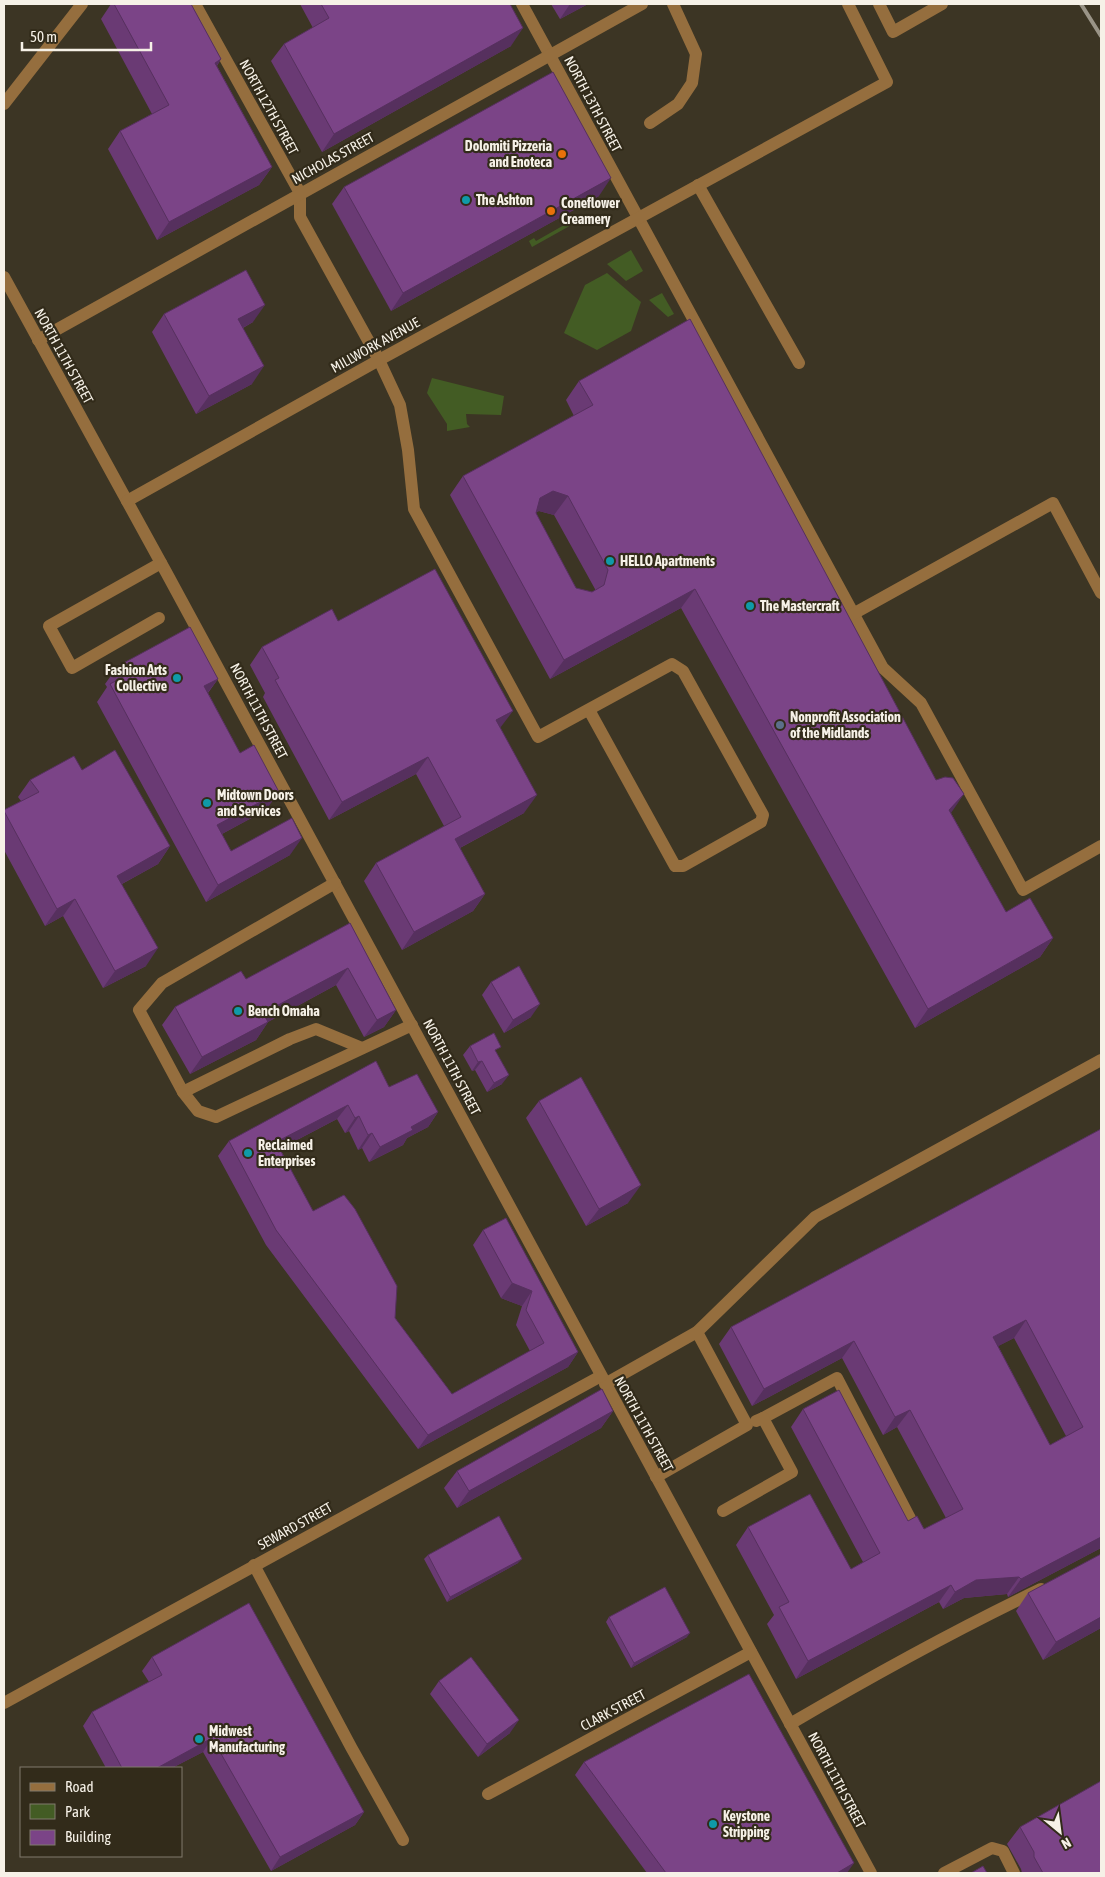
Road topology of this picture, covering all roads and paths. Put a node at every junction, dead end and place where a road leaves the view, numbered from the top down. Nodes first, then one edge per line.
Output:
1 (82, 4) edge
2 (195, 4) edge
3 (522, 4) edge
4 (642, 4) edge
5 (673, 4) edge
6 (848, 4) edge
7 (879, 4) edge
8 (942, 4) edge
9 (550, 55) junction
10 (4, 104) edge
11 (650, 123) dead end
12 (698, 185) junction
13 (300, 193) junction
14 (638, 218) junction
15 (4, 277) edge
16 (38, 340) junction
17 (379, 360) junction
18 (799, 363) dead end
19 (127, 501) junction
20 (161, 563) junction
21 (1101, 593) edge
22 (853, 614) junction
23 (159, 618) dead end
24 (589, 710) junction
25 (1101, 846) edge
26 (335, 883) junction
27 (412, 1025) junction
28 (362, 1048) junction
29 (1101, 1060) edge
30 (183, 1092) junction
31 (697, 1332) junction
32 (603, 1380) junction
33 (763, 1418) junction
34 (747, 1425) junction
35 (656, 1477) junction
36 (723, 1511) dead end
37 (914, 1526) edge
38 (254, 1565) junction
39 (1051, 1584) edge
40 (751, 1652) junction
41 (4, 1703) edge
42 (790, 1724) junction
43 (488, 1794) dead end
44 (403, 1840) dead end
45 (871, 1873) edge
46 (944, 1873) edge
47 (1014, 1873) edge

1 - 10 street
2 - 13 street, NORTH 12TH STREET
3 - 9 street, NORTH 13TH STREET
4 - 9 street, NICHOLAS STREET
5 - 11 street
6 - 12 street, MILLWORK AVENUE
7 - 8 street
9 - 13 street, NICHOLAS STREET
9 - 14 street, NORTH 13TH STREET
12 - 14 street, MILLWORK AVENUE
12 - 18 street
13 - 16 street, NICHOLAS STREET
13 - 17 street, NORTH 12TH STREET
14 - 17 street, MILLWORK AVENUE
14 - 22 street, NORTH 13TH STREET
15 - 16 street, NORTH 11TH STREET
16 - 19 street, NORTH 11TH STREET
17 - 19 street, MILLWORK AVENUE
17 - 24 street, NORTH 12TH STREET
19 - 20 street, NORTH 11TH STREET
20 - 23 street
20 - 26 street, NORTH 11TH STREET
21 - 22 street
22 - 25 street, NORTH 13TH STREET
24 - 24 street
26 - 27 street, NORTH 11TH STREET
26 - 30 street
27 - 28 street
27 - 32 street, NORTH 11TH STREET
28 - 30 street
28 - 30 street
29 - 31 street, SEWARD STREET
31 - 32 street, SEWARD STREET
31 - 34 street
32 - 35 street, NORTH 11TH STREET
32 - 38 street, SEWARD STREET
33 - 34 street
33 - 36 street
33 - 37 street
34 - 35 street
35 - 40 street, NORTH 11TH STREET
38 - 41 street, SEWARD STREET
38 - 44 street
39 - 42 street
40 - 42 street, NORTH 11TH STREET
40 - 43 street, CLARK STREET
42 - 45 street, NORTH 11TH STREET
46 - 47 street

